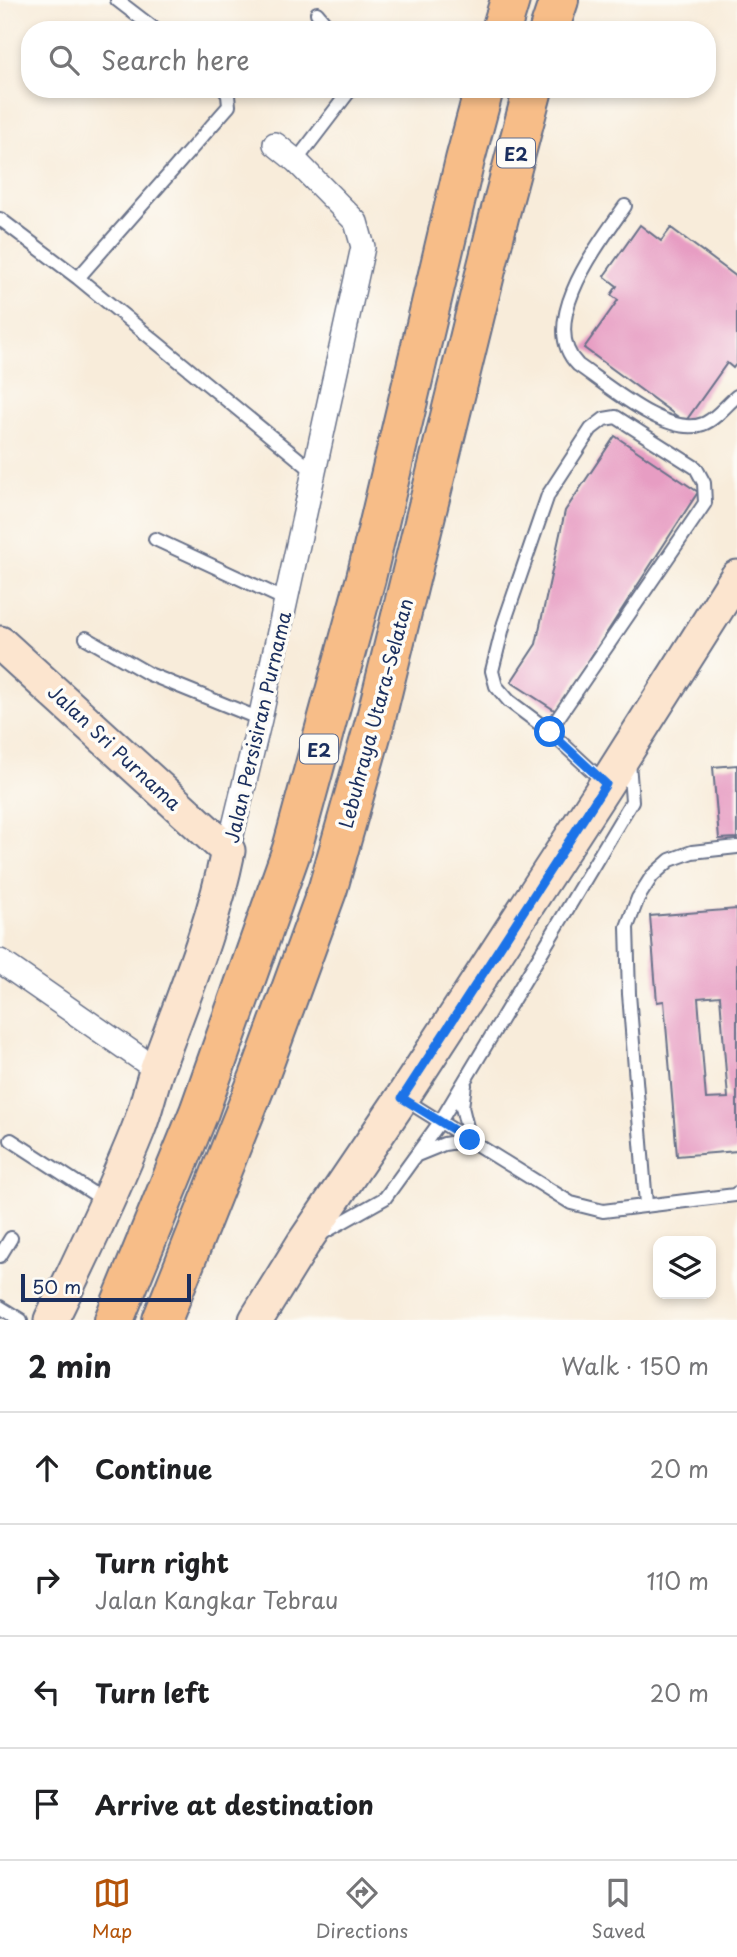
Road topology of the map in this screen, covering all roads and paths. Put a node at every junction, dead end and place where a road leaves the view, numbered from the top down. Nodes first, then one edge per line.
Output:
1 (117, 0) edge
2 (510, 0) edge
3 (559, 0) edge
4 (317, 13) dead end
5 (144, 21) edge
6 (324, 21) edge
7 (504, 21) edge
8 (552, 21) edge
9 (228, 98) edge
10 (344, 98) edge
11 (482, 98) edge
12 (531, 98) edge
13 (275, 144) dead end
14 (296, 161) junction
15 (625, 206) dead end
16 (0, 219) edge
17 (78, 278) junction
18 (737, 396) edge
19 (313, 471) junction
20 (155, 538) dead end
21 (737, 577) edge
22 (286, 600) junction
23 (86, 638) dead end
24 (3, 653) edge
25 (260, 719) junction
26 (550, 732) junction
27 (628, 748) junction
28 (606, 784) junction
29 (737, 847) edge
30 (229, 851) junction
31 (0, 961) edge
32 (157, 1070) junction
33 (466, 1077) junction
34 (402, 1098) junction
35 (440, 1122) junction
36 (12, 1140) dead end
37 (470, 1140) junction
38 (416, 1155) junction
39 (737, 1192) edge
40 (108, 1204) junction
41 (646, 1204) junction
42 (11, 1238) dead end
43 (303, 1244) junction
44 (0, 1256) edge
45 (0, 1307) edge
46 (21, 1320) edge
47 (51, 1320) edge
48 (114, 1320) edge
49 (162, 1320) edge
50 (256, 1320) edge

1 - 5 lane
2 - 7 highway
3 - 8 highway
4 - 6 lane
9 - 17 lane
10 - 14 lane
11 - 48 highway, E2
12 - 49 highway, Lebuhraya Utara–Selatan / E2
13 - 14 street, Jalan Persisiran Purnama
14 - 19 street, Jalan Persisiran Purnama
15 - 18 lane
16 - 17 lane
17 - 19 lane
19 - 22 street, Jalan Persisiran Purnama
20 - 22 lane
21 - 27 street
22 - 25 street, Jalan Persisiran Purnama
23 - 25 lane
24 - 30 street, Jalan Sri Purnama
25 - 30 street, Jalan Persisiran Purnama
26 - 26 lane
26 - 28 lane
27 - 28 street
27 - 33 lane
28 - 34 street
29 - 41 lane
30 - 32 street, Jalan Persisiran Purnama
31 - 32 street
32 - 40 street, Jalan Persisiran Purnama
33 - 35 lane
33 - 37 lane
34 - 35 lane
34 - 43 street
35 - 37 lane
35 - 38 lane
36 - 40 lane
37 - 38 lane
37 - 41 lane
38 - 43 lane
39 - 41 lane
40 - 47 street, Jalan Persisiran Purnama
42 - 44 lane
43 - 50 street
45 - 46 lane

